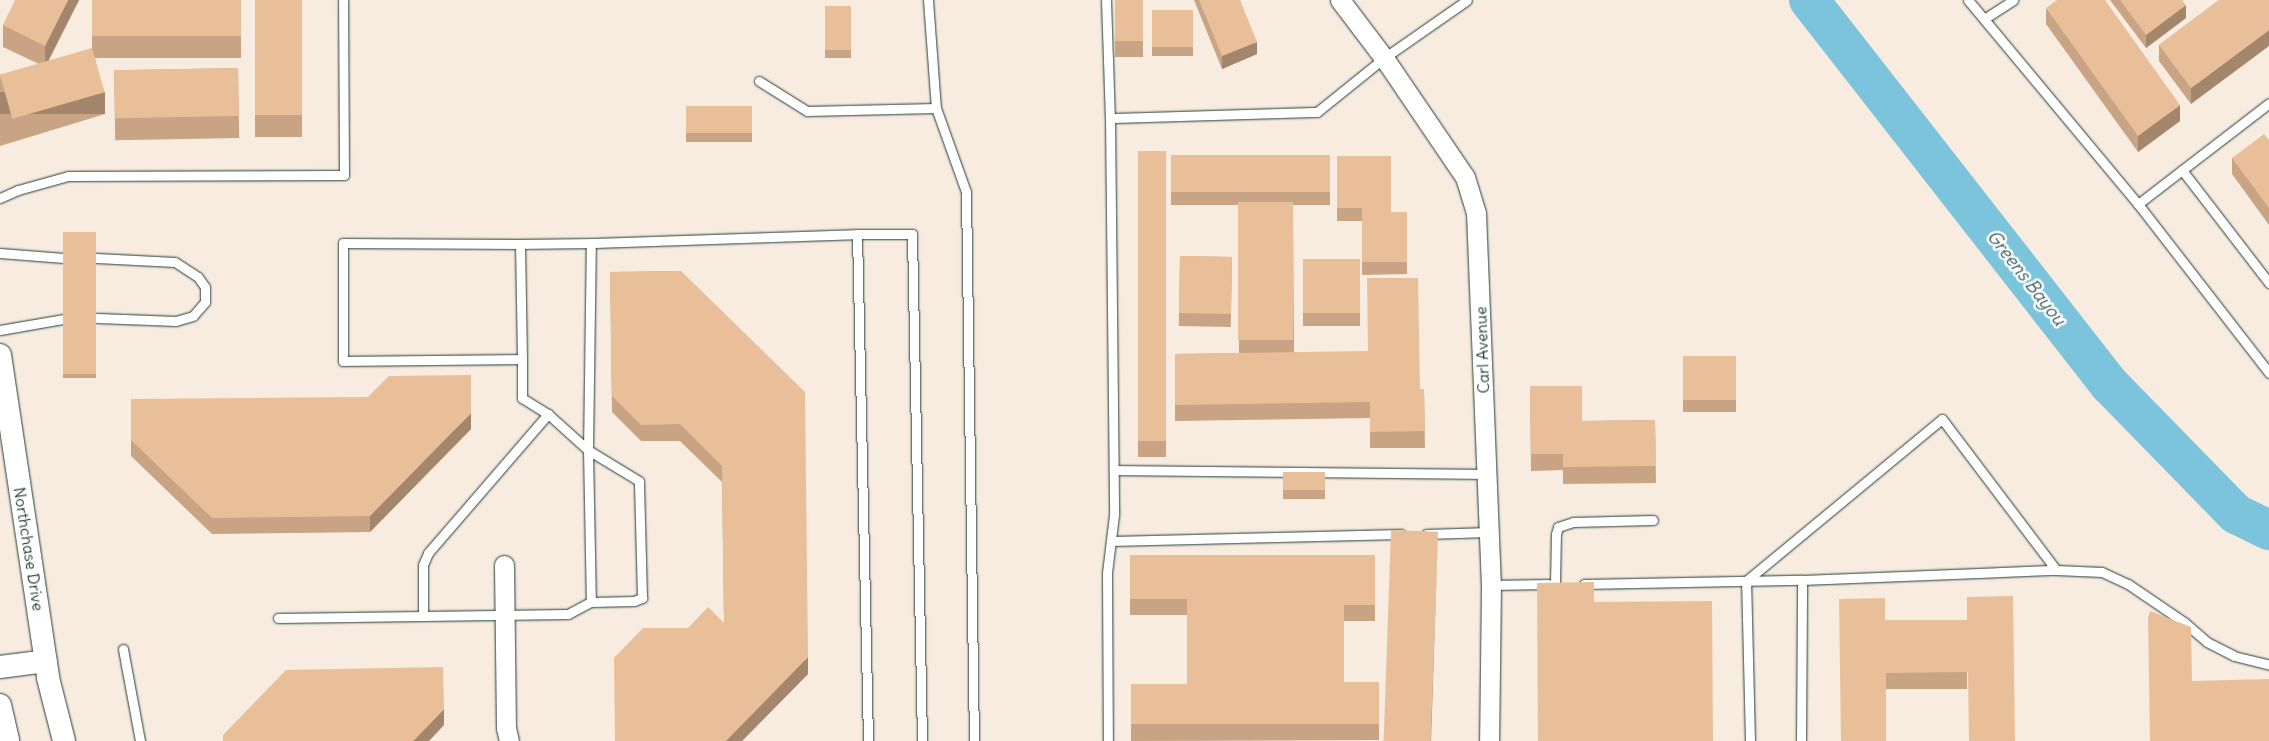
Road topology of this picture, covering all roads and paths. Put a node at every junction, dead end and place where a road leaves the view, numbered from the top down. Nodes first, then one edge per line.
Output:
1 (343, 0) edge
2 (928, 0) edge
3 (1106, 0) edge
4 (1340, 0) edge
5 (1467, 0) edge
6 (1968, 0) edge
7 (2013, 0) edge
8 (1984, 19) junction
9 (1384, 58) junction
10 (759, 81) dead end
11 (2269, 103) edge
12 (936, 108) junction
13 (1110, 118) junction
14 (2182, 170) junction
15 (0, 198) edge
16 (2138, 204) junction
17 (857, 234) junction
18 (590, 243) junction
19 (520, 244) junction
20 (0, 253) edge
21 (64, 258) edge
22 (96, 258) edge
23 (2269, 283) edge
24 (97, 318) edge
25 (64, 319) edge
26 (0, 330) edge
27 (0, 355) edge
28 (522, 359) junction
29 (2268, 368) edge
30 (4, 412) edge
31 (548, 414) junction
32 (588, 450) junction
33 (1114, 470) junction
34 (1487, 474) junction
35 (1654, 520) dead end
36 (1489, 532) junction
37 (1409, 534) edge
38 (1419, 534) edge
39 (1111, 541) junction
40 (504, 565) dead end
41 (2056, 570) junction
42 (1802, 580) junction
43 (1746, 581) junction
44 (1564, 584) junction
45 (1491, 585) junction
46 (592, 602) junction
47 (505, 614) junction
48 (423, 616) junction
49 (278, 618) dead end
50 (123, 649) dead end
51 (46, 661) junction
52 (2269, 665) edge
53 (0, 667) edge
54 (0, 705) edge
55 (8, 741) edge
56 (64, 741) edge
57 (140, 741) edge
58 (509, 741) edge
59 (868, 741) edge
60 (922, 741) edge
61 (974, 741) edge
62 (1108, 741) edge
63 (1489, 741) edge
64 (1750, 741) edge
65 (1801, 741) edge

1 - 15 lane
2 - 12 lane
3 - 13 lane
4 - 9 street, Carl Avenue
5 - 9 lane
6 - 8 lane
7 - 8 lane
8 - 16 lane
9 - 13 lane
9 - 34 street, Carl Avenue
10 - 12 lane
11 - 14 lane
12 - 61 lane
13 - 33 lane
14 - 16 lane
14 - 23 lane
16 - 29 lane
17 - 18 lane
17 - 59 lane
17 - 60 lane
18 - 19 lane
18 - 32 lane
19 - 28 lane
19 - 28 lane
20 - 21 lane
22 - 24 lane
25 - 26 lane
27 - 30 street, Northchase Drive
28 - 31 lane
30 - 51 street, Northchase Drive
31 - 32 lane
31 - 48 lane
32 - 46 lane
32 - 46 lane
33 - 34 lane
33 - 39 lane
34 - 36 street, Carl Avenue
35 - 44 lane
36 - 38 lane
36 - 45 street, Carl Avenue
37 - 39 lane
39 - 62 lane
40 - 47 street
41 - 42 lane
41 - 43 lane
41 - 52 lane
42 - 43 lane
42 - 65 lane
43 - 44 lane
43 - 64 lane
44 - 45 lane
45 - 63 street, Carl Avenue
46 - 47 lane
47 - 48 lane
47 - 58 street
48 - 49 lane
50 - 57 lane
51 - 53 street
51 - 56 street, Northchase Drive
54 - 55 street

